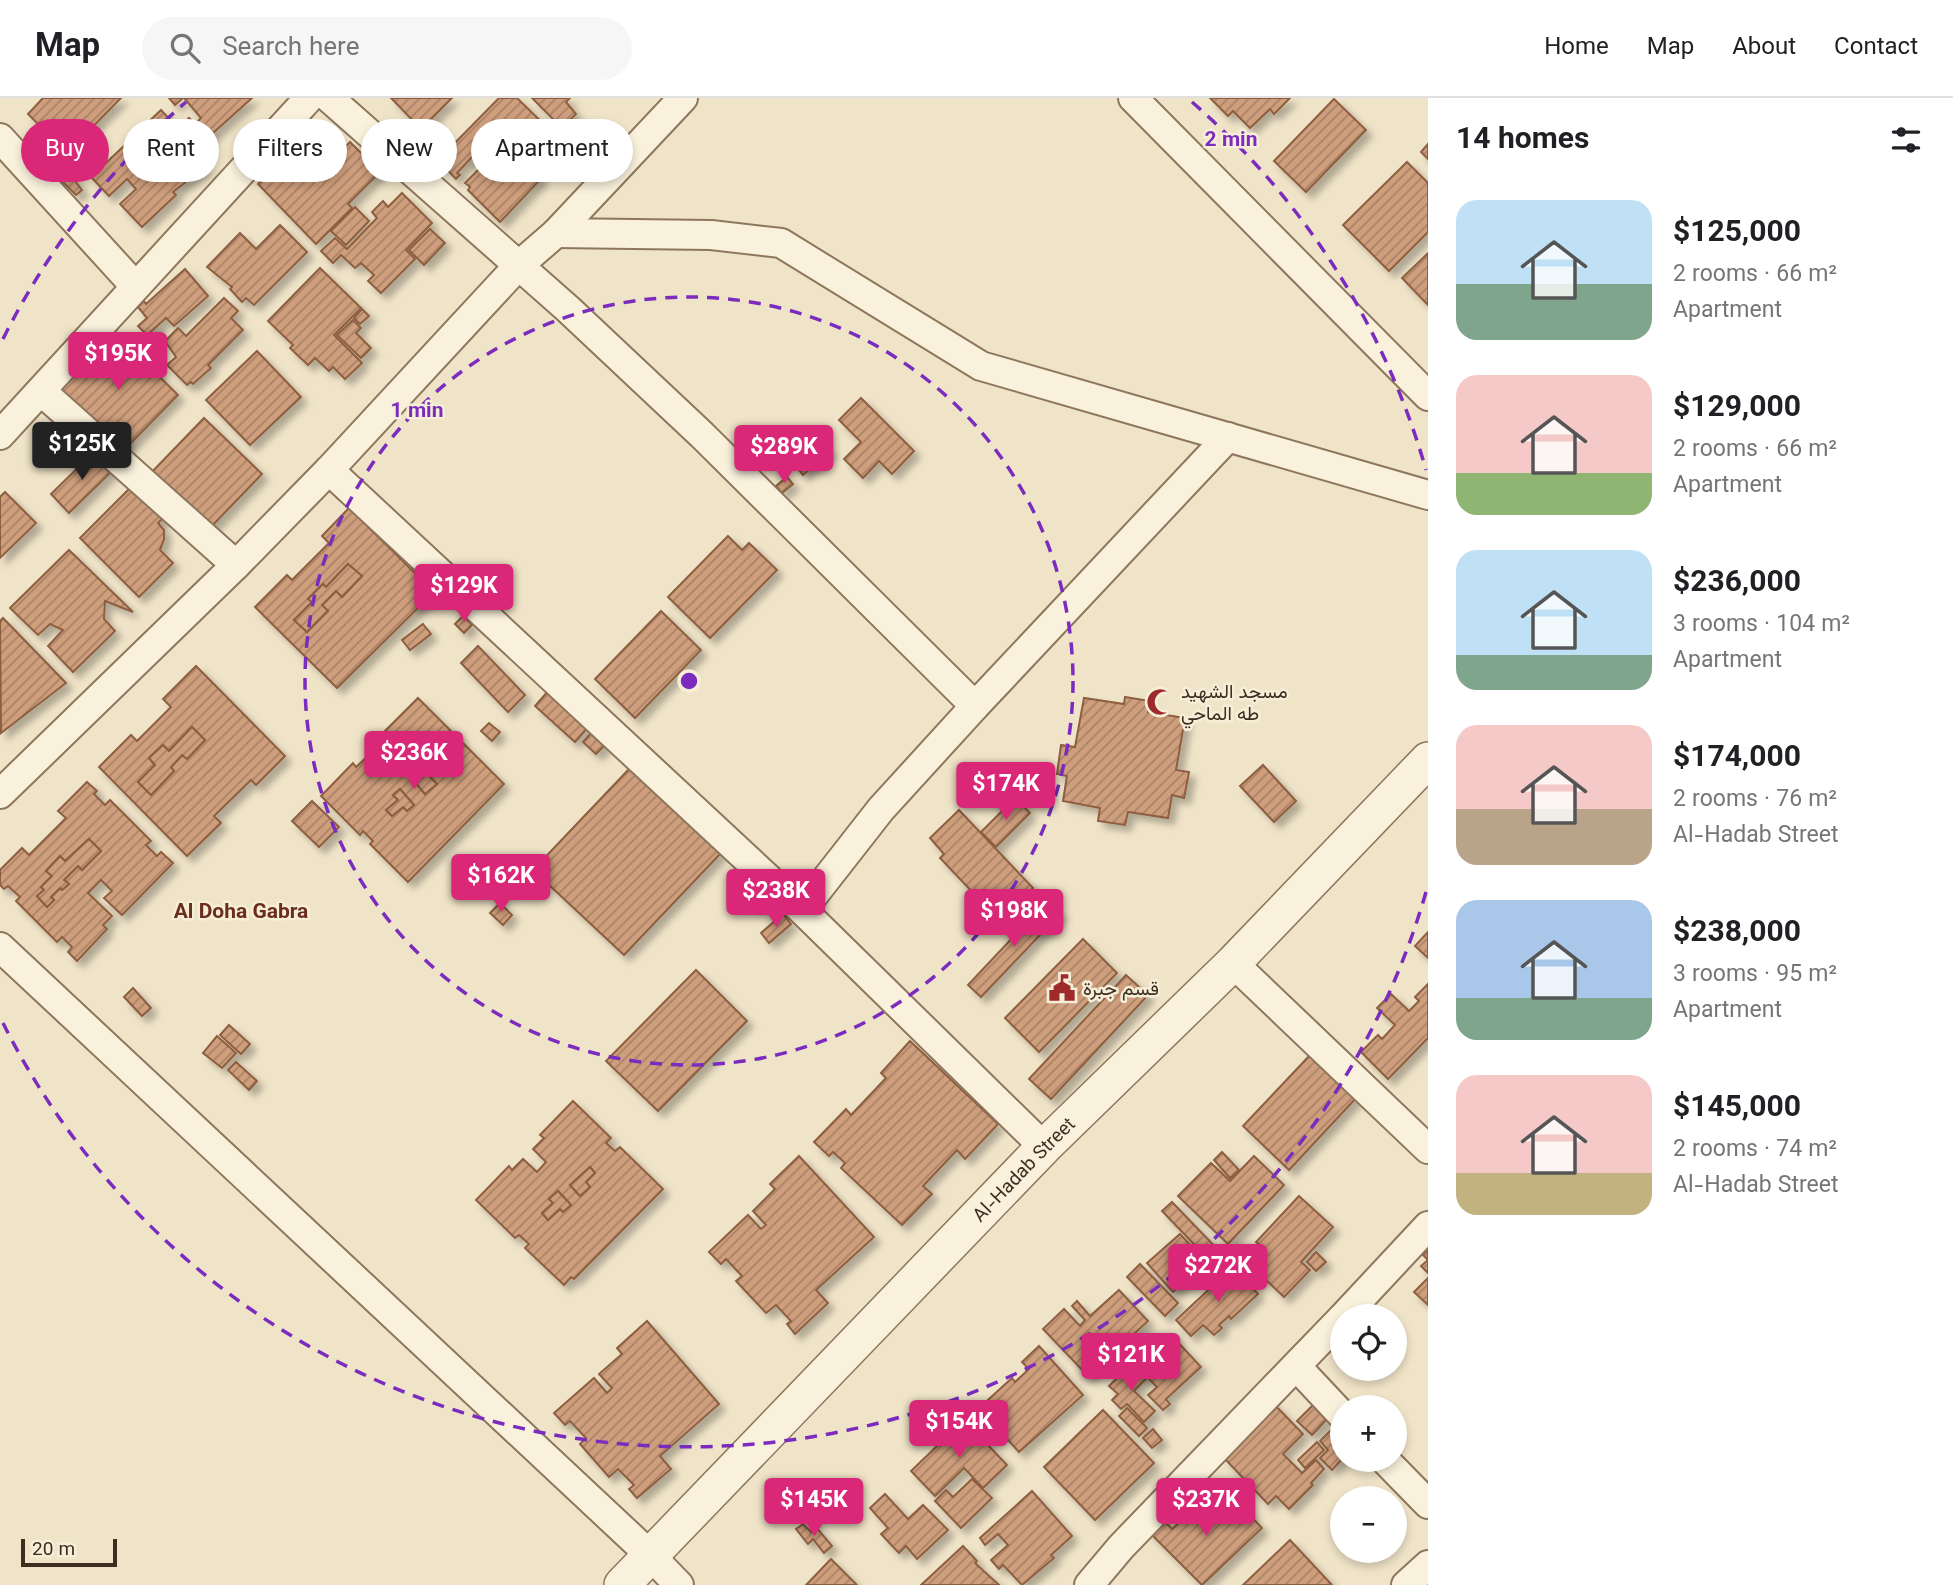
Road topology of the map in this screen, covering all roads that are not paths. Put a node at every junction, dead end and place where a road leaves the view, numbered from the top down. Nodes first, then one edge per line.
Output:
1 (309, 98) edge
2 (329, 98) edge
3 (683, 98) edge
4 (1133, 98) edge
5 (0, 138) edge
6 (556, 233) junction
7 (518, 266) junction
8 (135, 286) junction
9 (41, 391) junction
10 (1428, 396) edge
11 (0, 435) edge
12 (1228, 437) junction
13 (330, 470) junction
14 (1428, 495) edge
15 (236, 565) junction
16 (975, 706) junction
17 (1428, 760) edge
18 (0, 794) edge
19 (802, 910) junction
20 (0, 947) edge
21 (1233, 962) junction
22 (1044, 1147) junction
23 (1428, 1149) edge
24 (1428, 1226) edge
25 (1355, 1304) edge
26 (1330, 1331) edge
27 (1297, 1367) junction
28 (1330, 1402) edge
29 (1401, 1472) edge
30 (1423, 1488) edge
31 (650, 1555) junction
32 (1428, 1565) edge
33 (622, 1585) edge
34 (679, 1585) edge
35 (1089, 1585) edge
36 (1406, 1585) edge

1 - 8 street
2 - 7 street
3 - 6 street
4 - 10 street
5 - 8 street
6 - 7 street
6 - 12 street
7 - 13 street
7 - 16 street
8 - 9 street
9 - 11 street
9 - 15 street
12 - 14 street
12 - 16 street
13 - 15 street
13 - 19 street
15 - 18 street
16 - 19 street
17 - 21 street, Al-Hadab Street
19 - 22 street
20 - 31 street
21 - 22 street, Al-Hadab Street
21 - 23 street
22 - 31 street, Al-Hadab Street
24 - 25 street
26 - 27 street
27 - 28 street
27 - 35 street
29 - 30 street
31 - 33 street, Al-Hadab Street
31 - 34 street
32 - 36 street

